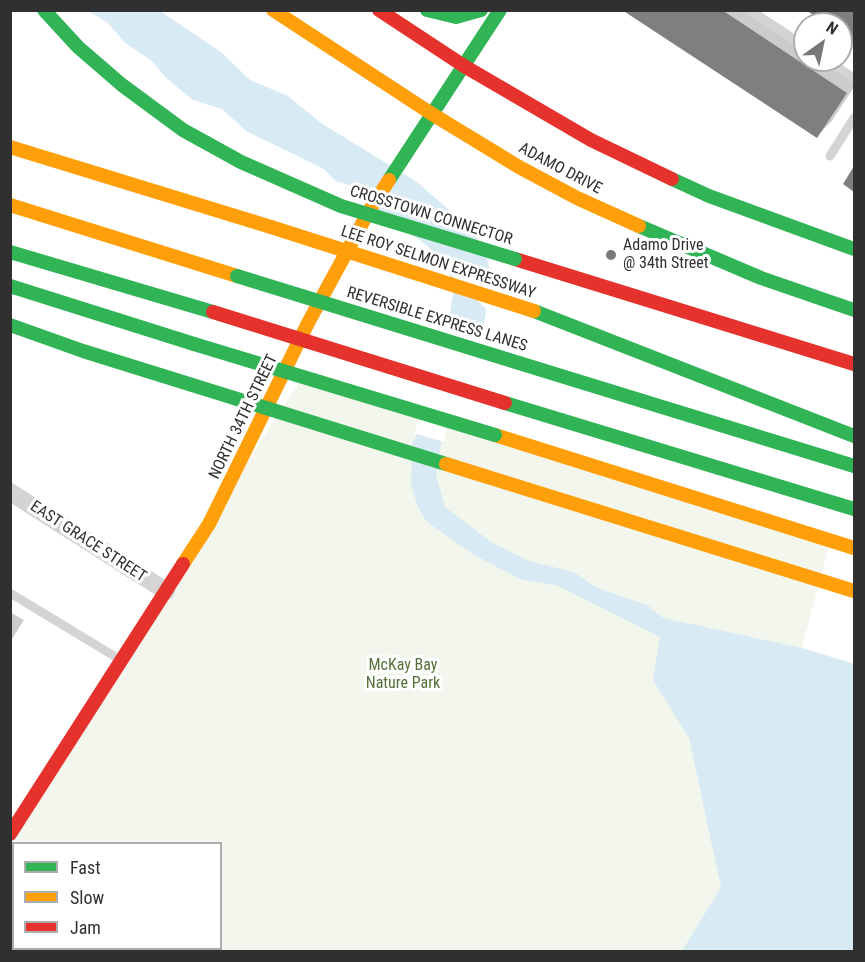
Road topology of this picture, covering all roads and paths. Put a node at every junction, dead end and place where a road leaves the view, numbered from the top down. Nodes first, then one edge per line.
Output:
1 (44, 10) edge
2 (273, 10) edge
3 (379, 10) edge
4 (427, 10) edge
5 (481, 10) edge
6 (500, 10) edge
7 (749, 10) edge
8 (793, 38) edge
9 (464, 66) junction
10 (432, 114) junction
11 (855, 118) edge
12 (10, 132) edge
13 (10, 147) edge
14 (830, 156) dead end
15 (104, 176) junction
16 (10, 205) edge
17 (855, 249) edge
18 (10, 252) edge
19 (10, 286) edge
20 (855, 310) edge
21 (534, 311) junction
22 (10, 325) edge
23 (855, 364) edge
24 (755, 381) dead end
25 (855, 436) edge
26 (855, 466) edge
27 (10, 492) edge
28 (855, 509) edge
29 (855, 548) edge
30 (166, 591) junction
31 (855, 591) edge
32 (10, 593) edge
33 (122, 660) junction
34 (13, 825) edge

1 - 23 main road, CROSSTOWN CONNECTOR, bridge
2 - 10 main road, ADAMO DRIVE
3 - 9 main road
4 - 5 main road
6 - 9 main road, NORTH 34TH STREET
7 - 8 lane
9 - 10 main road, NORTH 34TH STREET
9 - 17 main road
10 - 20 main road, ADAMO DRIVE
10 - 30 main road, NORTH 34TH STREET
11 - 14 lane
12 - 15 main road
13 - 15 main road, LEE ROY SELMON EXPRESSWAY
15 - 21 main road, LEE ROY SELMON EXPRESSWAY, bridge
16 - 26 main road, REVERSIBLE EXPRESS LANES, bridge
18 - 28 main road, bridge
19 - 29 main road, bridge
21 - 24 main road, LEE ROY SELMON EXPRESSWAY
21 - 25 main road
22 - 31 main road, bridge
27 - 30 street, EAST GRACE STREET
30 - 33 main road, NORTH 34TH STREET
32 - 33 lane
33 - 34 main road, NORTH 34TH STREET

